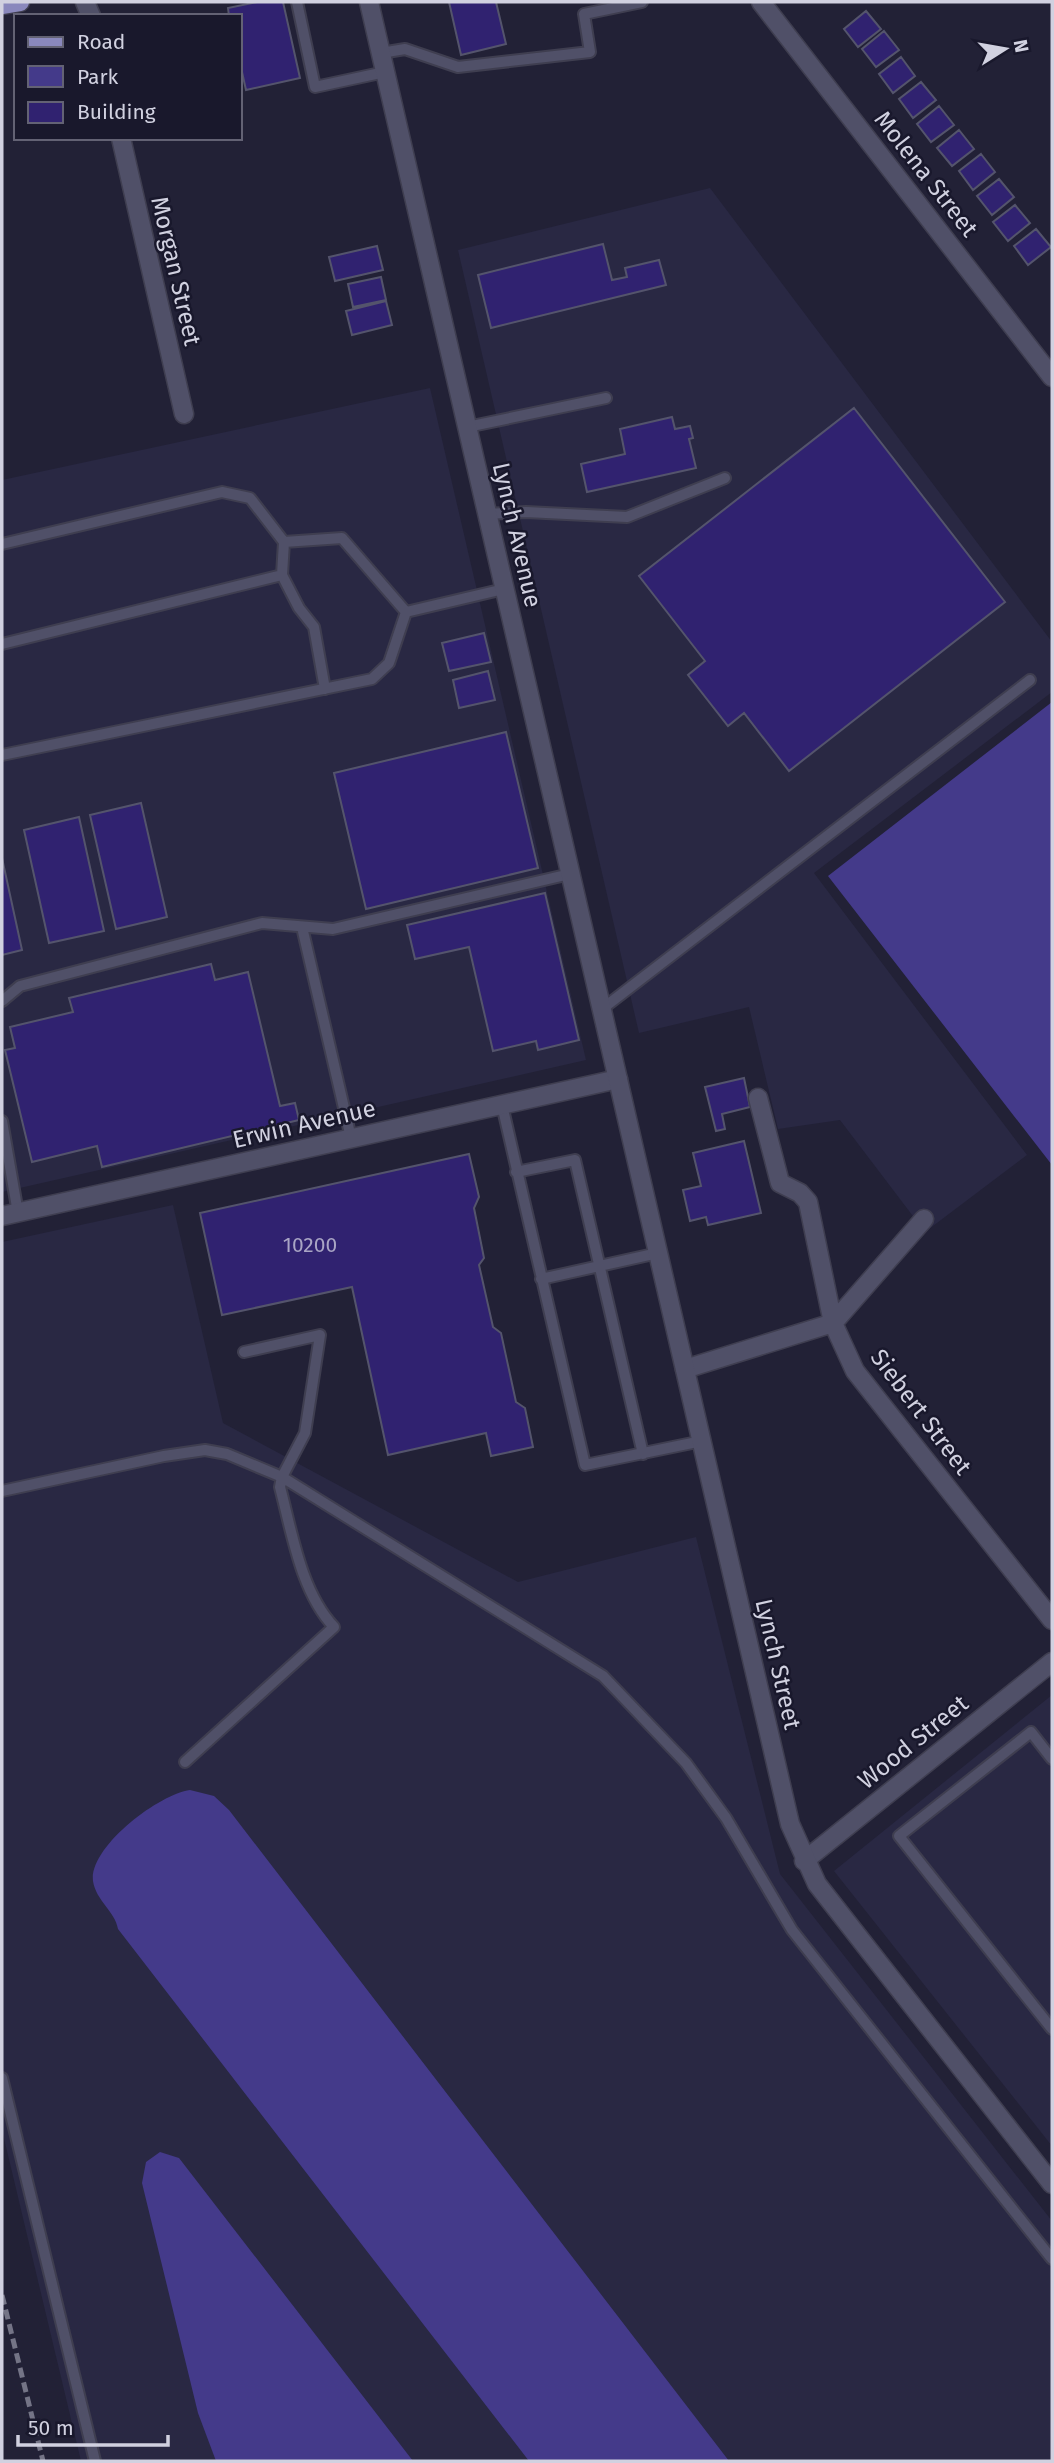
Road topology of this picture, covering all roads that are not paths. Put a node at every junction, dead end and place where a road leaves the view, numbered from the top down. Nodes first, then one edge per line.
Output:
1 (20, 2) edge
2 (297, 2) edge
3 (369, 2) edge
4 (642, 2) edge
5 (761, 2) edge
6 (2, 5) edge
7 (381, 53) junction
8 (385, 72) junction
9 (121, 140) edge
10 (1052, 377) edge
11 (606, 398) dead end
12 (184, 414) dead end
13 (467, 427) junction
14 (725, 478) dead end
15 (486, 514) junction
16 (284, 542) junction
17 (2, 544) edge
18 (282, 575) junction
19 (504, 589) junction
20 (406, 612) junction
21 (2, 644) edge
22 (1030, 680) dead end
23 (325, 689) junction
24 (2, 755) edge
25 (570, 874) junction
26 (302, 927) junction
27 (2, 1001) edge
28 (602, 1009) junction
29 (618, 1079) junction
30 (758, 1098) dead end
31 (502, 1105) junction
32 (2, 1121) edge
33 (351, 1138) junction
34 (516, 1172) junction
35 (10, 1215) edge
36 (925, 1219) dead end
37 (659, 1253) junction
38 (599, 1266) junction
39 (541, 1279) junction
40 (833, 1323) junction
41 (244, 1352) dead end
42 (685, 1369) junction
43 (702, 1441) junction
44 (643, 1454) junction
45 (282, 1477) junction
46 (2, 1491) edge
47 (1052, 1620) edge
48 (1052, 1662) edge
49 (1052, 1759) edge
50 (185, 1762) dead end
51 (804, 1861) junction
52 (1052, 2029) edge
53 (2, 2078) edge
54 (1052, 2184) edge
55 (1052, 2259) edge
56 (95, 2461) edge

1 - 6 main road
2 - 8 lane
3 - 7 street, Lynch Avenue
4 - 7 lane
5 - 10 street, Molena Street
7 - 8 street, Lynch Avenue
8 - 13 street, Lynch Avenue
9 - 12 street, Morgan Street
11 - 13 lane
13 - 15 street, Lynch Avenue
14 - 15 lane
15 - 19 street, Lynch Avenue
16 - 17 lane
16 - 18 lane
16 - 20 lane
18 - 21 lane
18 - 23 lane
19 - 20 lane
19 - 25 street, Lynch Avenue
20 - 23 lane
22 - 28 lane
23 - 24 lane
25 - 26 lane
25 - 28 street, Lynch Avenue
26 - 27 lane
26 - 33 lane
28 - 29 street, Lynch Avenue
29 - 31 street, Erwin Avenue
29 - 37 street, Lynch Street
30 - 40 street, Siebert Street
31 - 33 street, Erwin Avenue
31 - 34 lane
32 - 35 lane
33 - 35 street, Erwin Avenue
34 - 38 lane
34 - 39 lane
36 - 40 street
37 - 38 lane
37 - 42 street, Lynch Street
38 - 39 lane
38 - 44 lane
39 - 44 lane
40 - 42 street
40 - 47 street, Siebert Street
41 - 45 lane
42 - 43 street, Lynch Street
43 - 44 lane
43 - 51 street, Lynch Street
45 - 46 lane
45 - 50 lane
45 - 55 lane
48 - 51 street, Wood Street
49 - 52 lane
51 - 54 street, Lynch Street
53 - 56 lane

